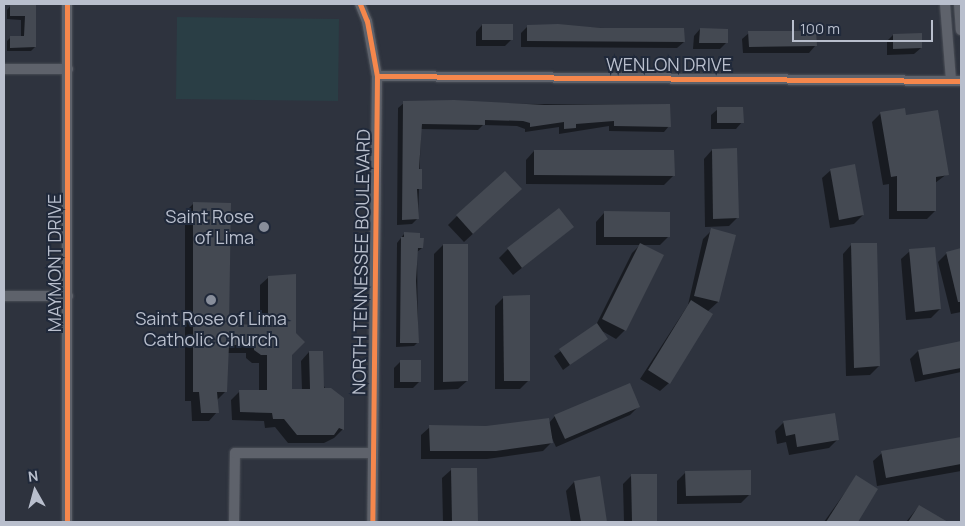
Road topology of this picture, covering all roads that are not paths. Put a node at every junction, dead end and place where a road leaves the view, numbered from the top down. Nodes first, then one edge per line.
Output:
1 (67, 4) edge
2 (360, 4) edge
3 (945, 4) edge
4 (959, 4) edge
5 (961, 30) edge
6 (4, 69) edge
7 (68, 69) junction
8 (377, 76) junction
9 (956, 81) edge
10 (4, 296) edge
11 (68, 296) junction
12 (372, 453) junction
13 (67, 522) edge
14 (234, 522) edge
15 (372, 522) edge

1 - 7 street, MAYMONT DRIVE
2 - 8 street, NORTH TENNESSEE BOULEVARD
3 - 9 street
4 - 5 street
6 - 7 street
7 - 11 street, MAYMONT DRIVE
8 - 9 street, WENLON DRIVE
8 - 12 street, NORTH TENNESSEE BOULEVARD
10 - 11 street
11 - 13 street, MAYMONT DRIVE
12 - 14 street
12 - 15 street, NORTH TENNESSEE BOULEVARD

